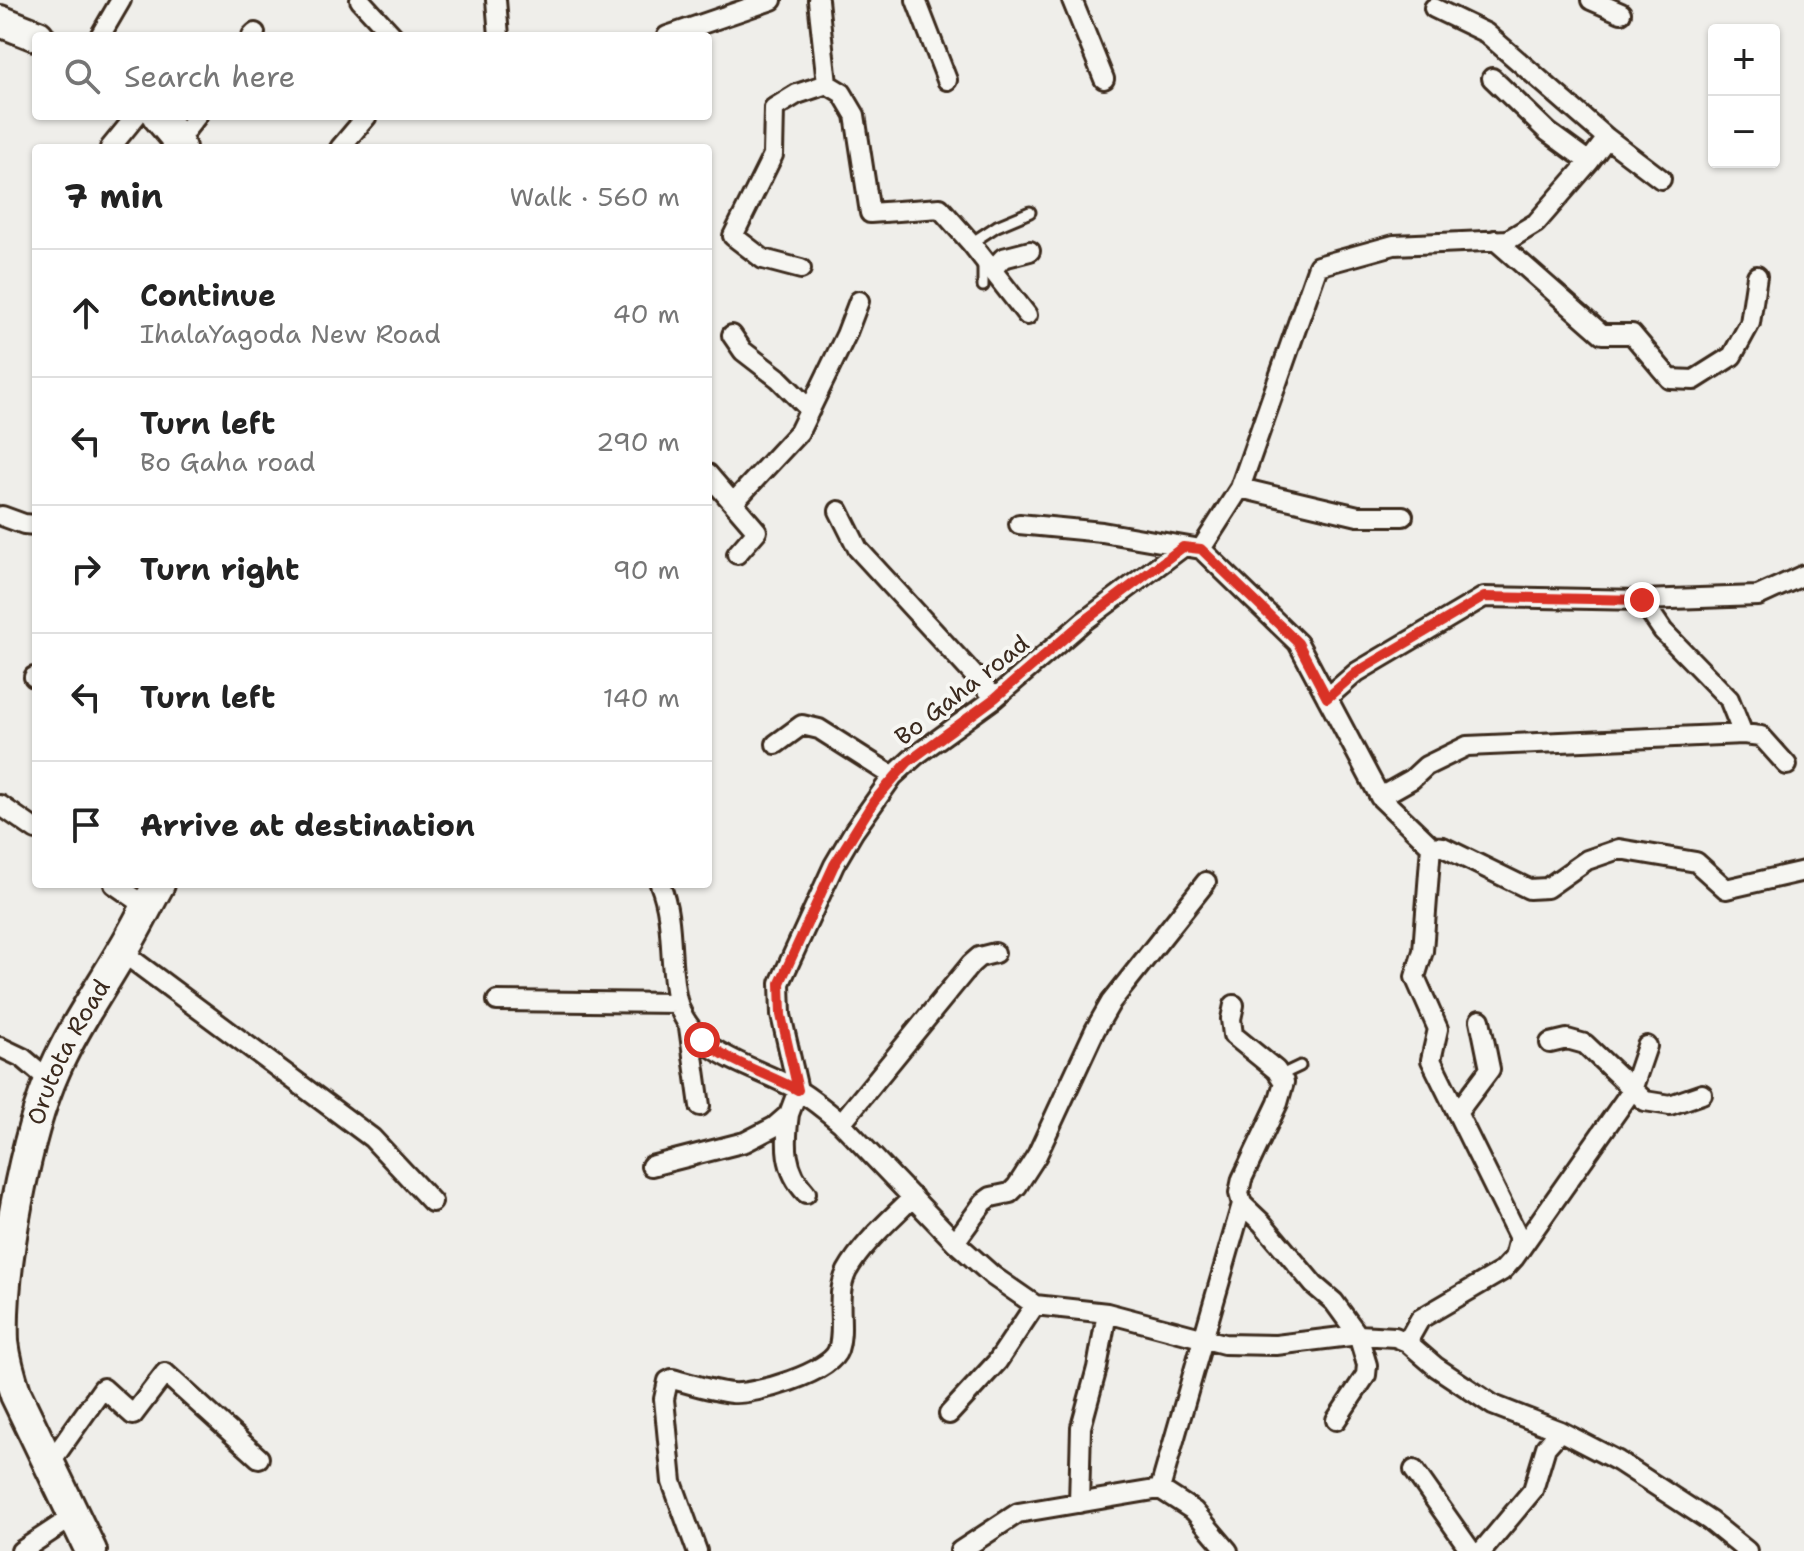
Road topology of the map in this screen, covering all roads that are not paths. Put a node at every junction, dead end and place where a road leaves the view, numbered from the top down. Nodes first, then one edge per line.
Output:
1 (121, 0) edge
2 (360, 0) edge
3 (496, 0) edge
4 (772, 0) edge
5 (818, 0) edge
6 (916, 0) edge
7 (1072, 0) edge
8 (1591, 0) edge
9 (1434, 8) dead end
10 (1621, 13) dead end
11 (0, 21) edge
12 (102, 32) edge
13 (389, 32) edge
14 (499, 32) edge
15 (679, 32) edge
16 (32, 34) edge
17 (1492, 78) dead end
18 (1104, 79) dead end
19 (947, 80) dead end
20 (827, 84) junction
21 (133, 120) edge
22 (161, 120) edge
23 (194, 120) edge
24 (364, 120) edge
25 (1607, 138) junction
26 (113, 144) edge
27 (178, 144) edge
28 (343, 144) edge
29 (1589, 162) junction
30 (1661, 179) dead end
31 (1030, 212) dead end
32 (1495, 240) junction
33 (971, 243) junction
34 (1030, 251) dead end
35 (801, 269) dead end
36 (986, 272) junction
37 (1757, 276) dead end
38 (859, 301) dead end
39 (1027, 315) dead end
40 (732, 335) dead end
41 (810, 410) junction
42 (712, 479) edge
43 (1240, 488) junction
44 (733, 503) junction
45 (839, 511) dead end
46 (2, 516) dead end
47 (1403, 516) dead end
48 (1019, 524) dead end
49 (32, 525) edge
50 (1192, 548) junction
51 (737, 554) dead end
52 (1804, 575) edge
53 (1642, 600) junction
54 (995, 698) junction
55 (1327, 698) junction
56 (1743, 734) junction
57 (776, 744) dead end
58 (1787, 765) dead end
59 (893, 776) junction
60 (1380, 797) junction
61 (0, 805) edge
62 (32, 827) edge
63 (1431, 846) junction
64 (1804, 871) edge
65 (1206, 882) dead end
66 (128, 888) edge
67 (661, 888) edge
68 (153, 895) edge
69 (122, 952) junction
70 (995, 953) dead end
71 (497, 1001) dead end
72 (678, 1003) junction
73 (1234, 1005) dead end
74 (1480, 1020) dead end
75 (689, 1027) junction
76 (1550, 1043) dead end
77 (1647, 1046) dead end
78 (0, 1047) edge
79 (1300, 1066) dead end
80 (1281, 1075) junction
81 (50, 1081) junction
82 (798, 1090) junction
83 (1632, 1090) junction
84 (1702, 1094) dead end
85 (700, 1106) dead end
86 (1457, 1113) junction
87 (789, 1114) junction
88 (841, 1123) junction
89 (651, 1166) dead end
90 (806, 1193) dead end
91 (913, 1197) junction
92 (432, 1202) dead end
93 (1242, 1204) junction
94 (955, 1242) junction
95 (1514, 1258) junction
96 (3, 1268) edge
97 (1035, 1305) junction
98 (1, 1308) edge
99 (1107, 1313) junction
100 (1358, 1335) junction
101 (1201, 1339) junction
102 (1407, 1342) junction
103 (7, 1388) edge
104 (949, 1414) dead end
105 (1336, 1420) dead end
106 (1560, 1431) junction
107 (259, 1458) dead end
108 (50, 1463) junction
109 (1414, 1470) dead end
110 (1160, 1489) junction
111 (1079, 1503) junction
112 (74, 1516) junction
113 (1730, 1544) edge
114 (21, 1551) edge
115 (91, 1551) edge
116 (697, 1551) edge
117 (960, 1551) edge
118 (1228, 1551) edge
119 (1471, 1551) edge
120 (1482, 1551) edge
121 (1747, 1551) edge

1 - 12 street
2 - 13 street
3 - 14 street
4 - 15 street
5 - 20 street
6 - 19 street
7 - 18 street
8 - 10 street
9 - 25 street
11 - 16 main road
17 - 29 street
20 - 33 street
20 - 35 street
21 - 26 street
22 - 27 main road
23 - 27 street
24 - 28 street
25 - 29 street
25 - 30 street
29 - 32 street
31 - 33 lane
32 - 37 street
32 - 43 street
33 - 36 street
34 - 36 street
36 - 39 street
38 - 41 street
40 - 41 street
41 - 44 street
42 - 44 street
43 - 47 street
43 - 50 street
44 - 51 street
45 - 54 street
46 - 49 street
48 - 50 street
50 - 54 street, Bo Gaha road
50 - 55 street
52 - 53 street
53 - 55 street
53 - 56 street
54 - 59 street, Bo Gaha road
55 - 60 street
56 - 58 street
56 - 60 street
57 - 59 street
59 - 82 street, Bo Gaha road
60 - 63 street
61 - 62 street
63 - 64 street
63 - 86 street
65 - 94 street
66 - 68 street
67 - 72 street
68 - 69 main road, Orutota Road
69 - 81 main road, Orutota Road
69 - 92 street
70 - 88 street
71 - 72 street
72 - 75 street
73 - 80 street
74 - 86 street
75 - 82 street
75 - 85 street
76 - 83 street
77 - 83 street
78 - 81 street
79 - 80 lane
80 - 93 street
81 - 96 main road, Orutota Road
82 - 87 street
82 - 88 street
83 - 84 street
83 - 95 street
86 - 95 street
87 - 89 street
87 - 90 street
88 - 91 street
91 - 94 street
91 - 116 street
93 - 100 street
93 - 101 street
94 - 97 street
95 - 102 street
96 - 98 main road, Orutota Road
97 - 99 street
97 - 104 street
98 - 103 main road, Orutota Road
99 - 101 street
99 - 111 street
100 - 101 street
100 - 102 street
100 - 105 street
101 - 110 street
102 - 106 street
103 - 108 main road, Orutota Road
106 - 113 street
106 - 120 street
107 - 108 street
108 - 112 main road, Orutota Road
109 - 119 street
110 - 111 street
110 - 118 street
111 - 117 street
112 - 114 street
112 - 115 main road, Orutota Road
113 - 121 street

